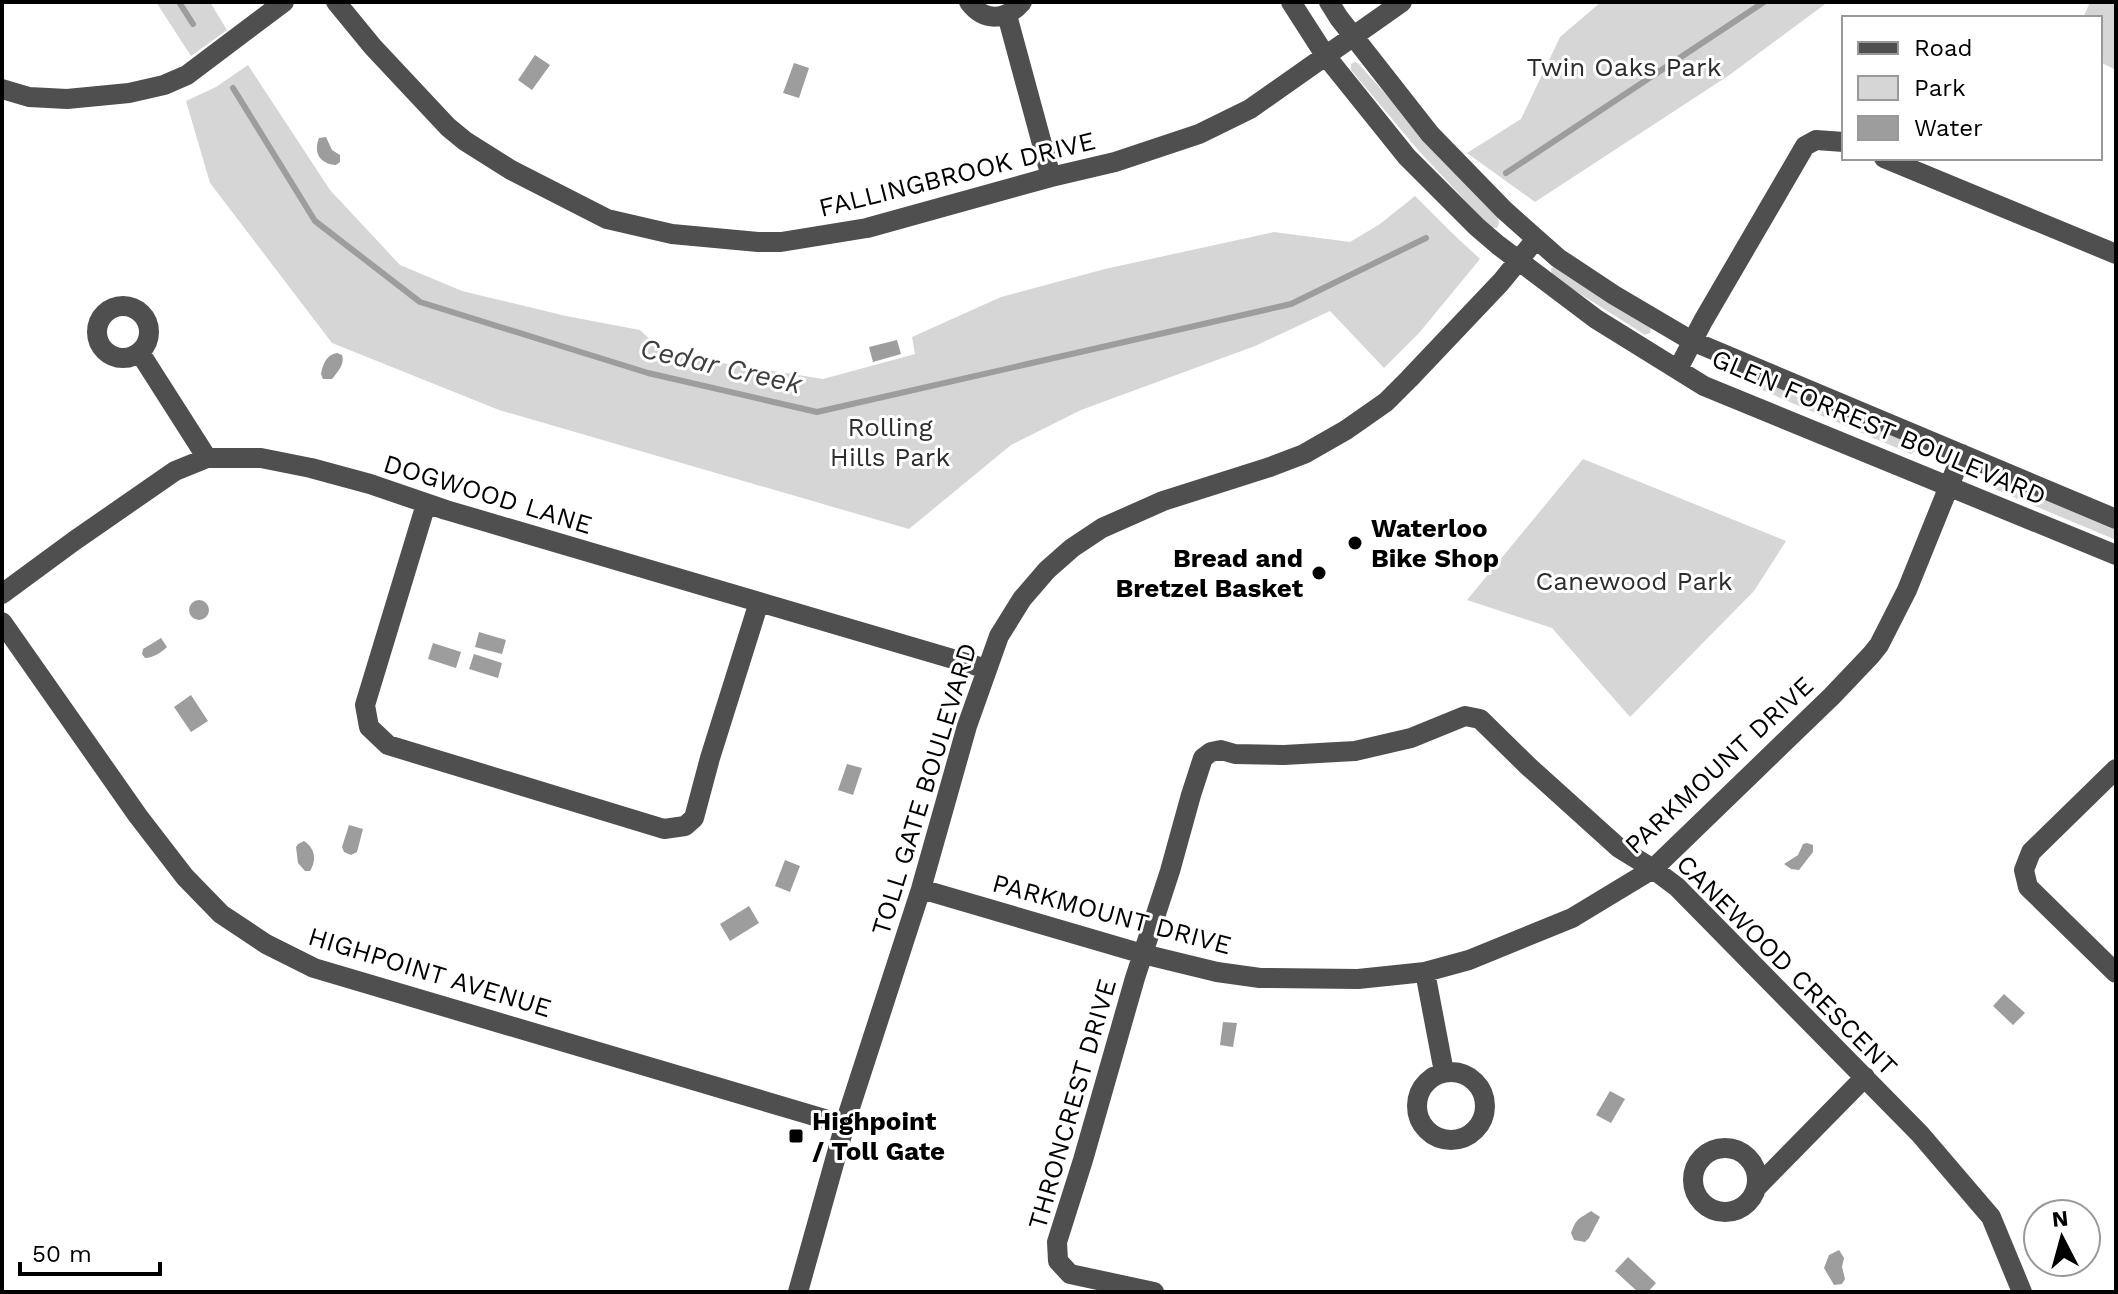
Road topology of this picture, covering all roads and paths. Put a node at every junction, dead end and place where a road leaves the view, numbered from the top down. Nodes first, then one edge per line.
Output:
1 (284, 2) edge
2 (336, 2) edge
3 (969, 2) edge
4 (1291, 2) edge
5 (1329, 2) edge
6 (1402, 2) edge
7 (1014, 9) edge
8 (1353, 37) junction
9 (1325, 55) junction
10 (2, 89) edge
11 (1842, 142) edge
12 (1889, 160) edge
13 (1051, 177) junction
14 (1536, 239) junction
15 (2116, 254) edge
16 (1517, 261) junction
17 (1692, 341) junction
18 (140, 353) dead end
19 (1678, 369) junction
20 (1962, 454) junction
21 (207, 458) junction
22 (1949, 485) junction
23 (426, 504) junction
24 (2116, 519) edge
25 (2116, 555) edge
26 (2, 594) edge
27 (759, 602) junction
28 (2, 622) edge
29 (987, 669) junction
30 (2116, 769) edge
31 (1653, 869) junction
32 (921, 889) junction
33 (1143, 954) junction
34 (1425, 972) junction
35 (2116, 973) edge
36 (1444, 1072) dead end
37 (1865, 1077) junction
38 (845, 1125) junction
39 (1756, 1188) dead end
40 (798, 1292) edge
41 (1154, 1292) edge
42 (2022, 1292) edge

1 - 10 street
2 - 13 street, FALLINGBROOK DRIVE
3 - 7 street
4 - 9 street, GLEN FORREST BOULEVARD
5 - 8 street, GLEN FORREST BOULEVARD
6 - 8 street, FALLINGBROOK DRIVE
7 - 13 street
8 - 9 street, FALLINGBROOK DRIVE
8 - 14 street, GLEN FORREST BOULEVARD
9 - 13 street, FALLINGBROOK DRIVE
9 - 16 street, GLEN FORREST BOULEVARD
11 - 17 street
12 - 15 street
14 - 16 street, TOLL GATE BOULEVARD
14 - 17 street, GLEN FORREST BOULEVARD
16 - 19 street, GLEN FORREST BOULEVARD
16 - 29 street, TOLL GATE BOULEVARD
17 - 19 street
17 - 20 street, GLEN FORREST BOULEVARD
18 - 21 street
19 - 22 street, GLEN FORREST BOULEVARD
20 - 22 street, PARKMOUNT DRIVE
20 - 24 street, GLEN FORREST BOULEVARD
21 - 23 street, DOGWOOD LANE
21 - 26 street, DOGWOOD LANE
22 - 25 street, GLEN FORREST BOULEVARD
22 - 31 street, PARKMOUNT DRIVE
23 - 27 street, DOGWOOD LANE
23 - 27 street
27 - 29 street, DOGWOOD LANE
28 - 38 street, HIGHPOINT AVENUE
29 - 32 street, TOLL GATE BOULEVARD
30 - 35 street
31 - 33 street, CANEWOOD CRESCENT
31 - 34 street, PARKMOUNT DRIVE
31 - 37 street, CANEWOOD CRESCENT
32 - 33 street, PARKMOUNT DRIVE
32 - 38 street, TOLL GATE BOULEVARD
33 - 34 street, PARKMOUNT DRIVE
33 - 41 street, THRONCREST DRIVE
34 - 36 street
37 - 39 street
37 - 42 street, CANEWOOD CRESCENT
38 - 40 street, TOLL GATE BOULEVARD

